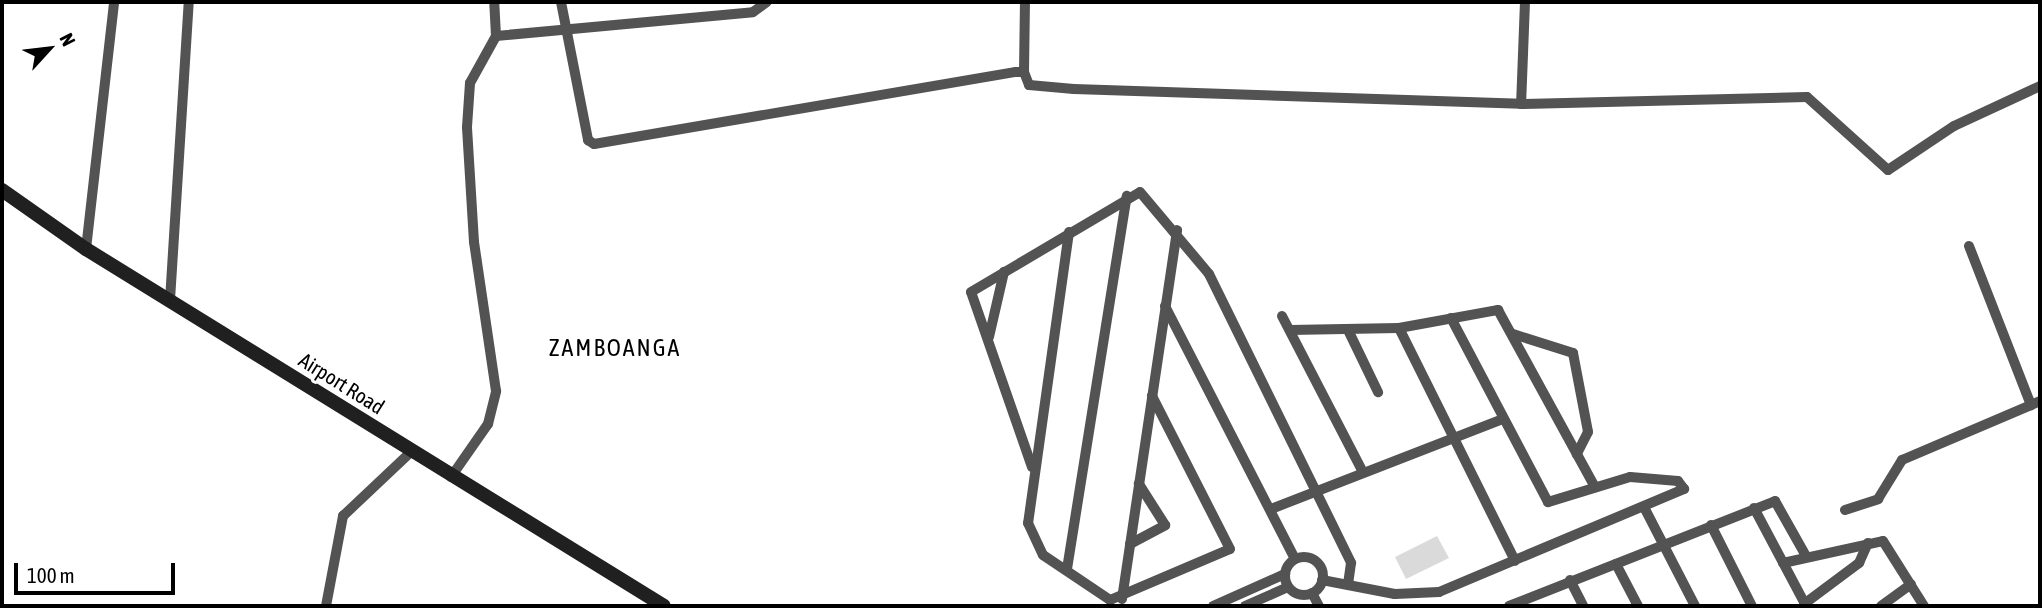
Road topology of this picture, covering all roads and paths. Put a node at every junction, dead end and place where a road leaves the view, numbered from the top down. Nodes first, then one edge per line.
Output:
1 (114, 2) edge
2 (189, 2) edge
3 (494, 2) edge
4 (561, 2) edge
5 (768, 2) edge
6 (1025, 2) edge
7 (1525, 2) edge
8 (565, 28) junction
9 (496, 36) junction
10 (1024, 72) junction
11 (2040, 86) edge
12 (1521, 104) junction
13 (2, 190) edge
14 (1127, 196) junction
15 (1177, 230) junction
16 (1069, 232) junction
17 (1969, 246) dead end
18 (86, 250) junction
19 (1004, 272) junction
20 (170, 300) junction
21 (1165, 306) junction
22 (1282, 316) dead end
23 (1451, 318) junction
24 (1399, 328) junction
25 (1290, 330) junction
26 (1349, 332) junction
27 (1513, 334) junction
28 (989, 339) junction
29 (1378, 392) dead end
30 (1152, 396) junction
31 (2036, 403) edge
32 (1503, 419) junction
33 (1453, 438) junction
34 (411, 452) junction
35 (1577, 454) junction
36 (1032, 467) junction
37 (1363, 472) junction
38 (452, 477) junction
39 (1139, 484) junction
40 (1594, 485) junction
41 (1317, 488) junction
42 (1755, 508) junction
43 (1271, 509) junction
44 (1646, 509) junction
45 (1845, 510) dead end
46 (1711, 525) junction
47 (1868, 543) junction
48 (1130, 544) junction
49 (1663, 544) junction
50 (1806, 556) junction
51 (1295, 559) junction
52 (1515, 561) junction
53 (1783, 563) junction
54 (1616, 564) junction
55 (1067, 569) junction
56 (1285, 574) junction
57 (1322, 580) junction
58 (1570, 580) junction
59 (1910, 584) junction
60 (1348, 585) junction
61 (1288, 587) junction
62 (1312, 593) junction
63 (1395, 594) junction
64 (1122, 599) junction
65 (1234, 602) edge
66 (1530, 602) edge
67 (1805, 605) edge
68 (326, 606) edge
69 (664, 606) edge
70 (1213, 606) edge
71 (1245, 606) edge
72 (1319, 606) edge
73 (1394, 606) edge
74 (1508, 606) edge
75 (1583, 606) edge
76 (1638, 606) edge
77 (1695, 606) edge
78 (1752, 606) edge
79 (1881, 606) edge
80 (1924, 606) edge

1 - 18 street
2 - 20 street
3 - 9 street
4 - 8 street
5 - 8 street
6 - 10 street
7 - 12 street
8 - 9 street
8 - 10 street
9 - 38 street
10 - 12 street
11 - 12 street
13 - 18 main road, Airport Road
14 - 15 street
14 - 16 street
14 - 55 street
15 - 21 street
15 - 41 street
16 - 19 street
16 - 36 street
17 - 31 street
18 - 20 main road, Airport Road
19 - 28 street
19 - 28 street
20 - 34 main road, Airport Road
21 - 30 street
21 - 43 street
22 - 25 street
23 - 24 street
23 - 27 street
23 - 32 street
24 - 26 street
24 - 33 street
25 - 26 street
25 - 37 street
26 - 29 street
27 - 35 street
27 - 35 street
28 - 36 street
30 - 39 street
30 - 64 street
31 - 45 street
32 - 33 street
32 - 40 street
33 - 37 street
33 - 52 street
34 - 38 main road, Airport Road
34 - 68 street
35 - 40 street
36 - 55 street
37 - 41 street
38 - 69 main road, Airport Road
39 - 48 street
39 - 48 street
40 - 44 street
41 - 43 street
41 - 60 street
42 - 46 street
42 - 50 street
42 - 53 street
43 - 51 street
44 - 49 street
44 - 52 street
46 - 49 street
46 - 78 street
47 - 50 street
47 - 59 street
47 - 67 street
48 - 64 street
49 - 54 street
49 - 77 street
50 - 53 street
51 - 56 street
51 - 57 street
52 - 63 street
53 - 67 street
54 - 58 street
54 - 76 street
55 - 64 street
56 - 61 street
56 - 65 street
57 - 60 street
57 - 62 street
58 - 66 street
58 - 75 street
59 - 79 street
59 - 80 street
60 - 63 street
61 - 62 street
61 - 71 street
62 - 72 street
63 - 73 street
65 - 70 street
66 - 74 street

